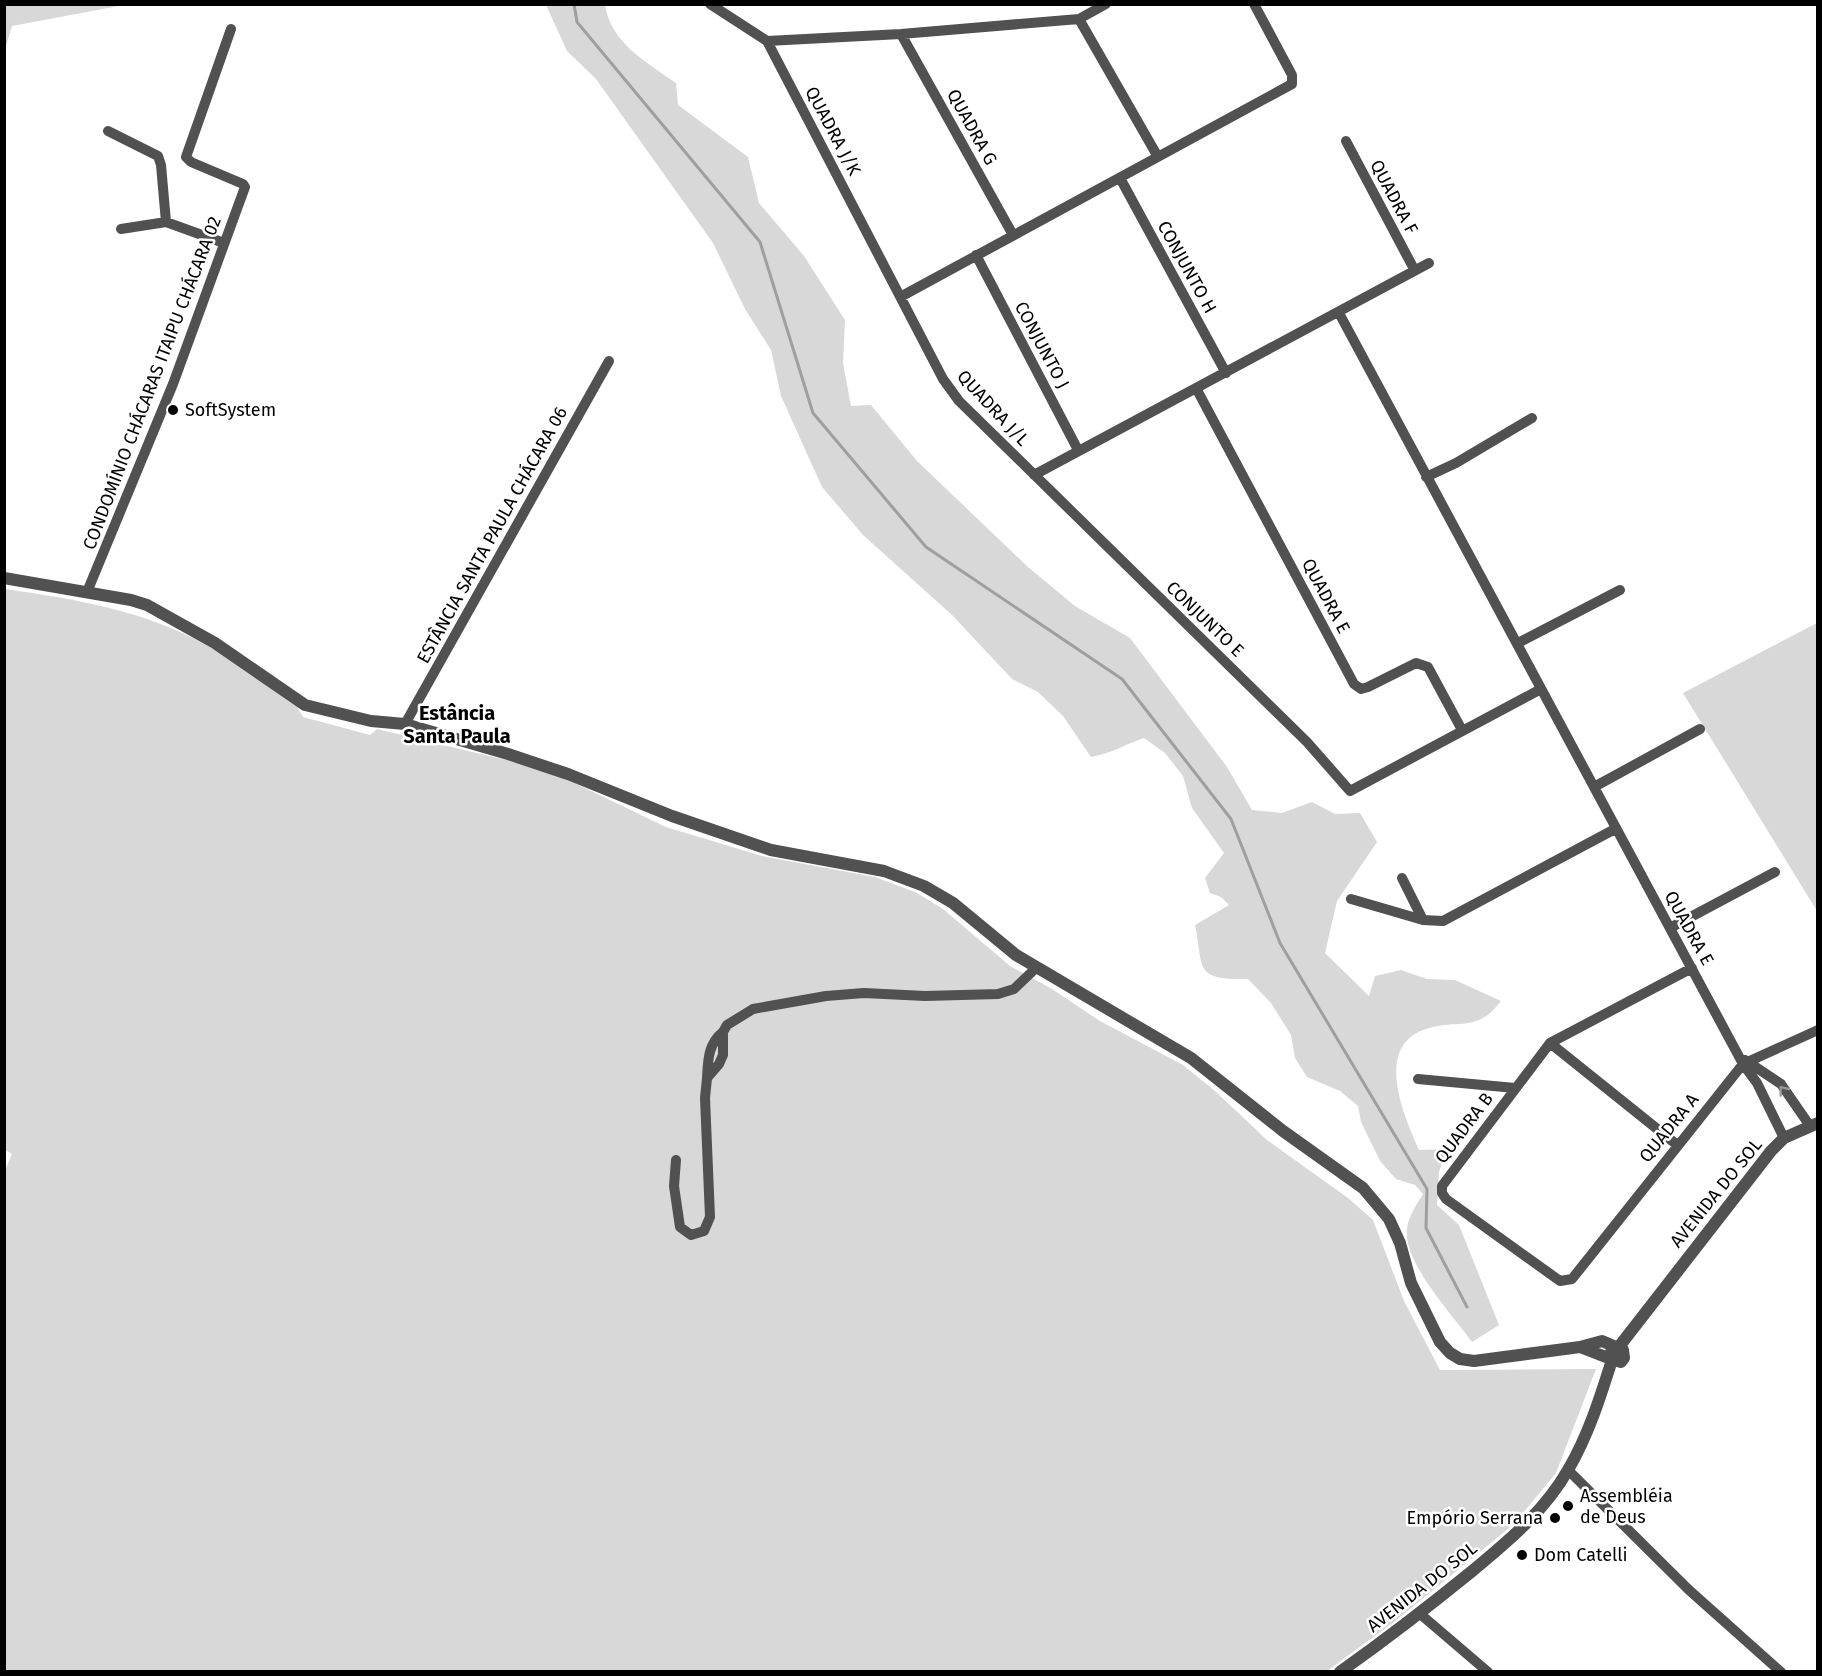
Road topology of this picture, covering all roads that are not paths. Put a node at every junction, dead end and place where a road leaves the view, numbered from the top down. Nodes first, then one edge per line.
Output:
1 (710, 4) edge
2 (1106, 4) edge
3 (1254, 4) edge
4 (1078, 19) junction
5 (231, 29) dead end
6 (902, 34) junction
7 (767, 41) junction
8 (108, 131) dead end
9 (1346, 141) dead end
10 (1158, 157) junction
11 (1120, 178) junction
12 (166, 222) junction
13 (121, 229) dead end
14 (1013, 236) junction
15 (224, 243) junction
16 (976, 255) junction
17 (1429, 262) dead end
18 (1414, 269) junction
19 (902, 296) junction
20 (1339, 313) junction
21 (609, 361) dead end
22 (1226, 373) junction
23 (1196, 388) junction
24 (1532, 418) dead end
25 (1078, 450) junction
26 (1034, 475) junction
27 (1426, 477) junction
28 (4, 578) edge
29 (1620, 590) dead end
30 (87, 592) junction
31 (1518, 643) junction
32 (1541, 689) junction
33 (405, 724) junction
34 (1700, 729) dead end
35 (1462, 730) junction
36 (1594, 787) junction
37 (1615, 828) junction
38 (1775, 872) dead end
39 (1402, 878) dead end
40 (1352, 899) dead end
41 (1423, 920) junction
42 (1670, 928) junction
43 (1037, 967) junction
44 (1692, 968) junction
45 (1818, 1030) edge
46 (1550, 1043) junction
47 (1744, 1061) junction
48 (1418, 1079) dead end
49 (1515, 1088) junction
50 (1814, 1125) edge
51 (1784, 1138) junction
52 (1676, 1144) junction
53 (676, 1160) dead end
54 (1572, 1279) joint
55 (1617, 1355) junction
56 (1568, 1470) junction
57 (1419, 1613) junction
58 (1340, 1671) edge
59 (1488, 1671) edge
60 (1781, 1671) edge

1 - 7 street, QUADRA J/K
2 - 4 street
3 - 10 street
4 - 6 street
4 - 10 street
5 - 15 street, CONDOMÍNIO CHÁCARAS ITAIPU CHÁCARA 02
6 - 7 street
6 - 14 street, QUADRA G
7 - 19 street, QUADRA J/K
8 - 12 street
9 - 18 street, QUADRA F
10 - 11 street
11 - 14 street
11 - 22 street, CONJUNTO H
12 - 13 street
12 - 15 street
14 - 16 street
15 - 30 street, CONDOMÍNIO CHÁCARAS ITAIPU CHÁCARA 02
16 - 19 street
16 - 25 street, CONJUNTO J
17 - 18 street
18 - 20 street
19 - 26 street, QUADRA J/L
20 - 22 street
20 - 27 street, QUADRA E
21 - 33 street, ESTÂNCIA SANTA PAULA CHÁCARA 06
22 - 23 street
23 - 25 street
23 - 35 street, QUADRA E
24 - 27 street
25 - 26 street
26 - 35 street, CONJUNTO E
27 - 31 street, QUADRA E
28 - 30 street
29 - 31 street
30 - 33 street
31 - 32 street, QUADRA E
32 - 35 street
32 - 36 street, QUADRA E
33 - 43 street
34 - 36 street
36 - 37 street, QUADRA E
37 - 41 street
37 - 42 street, QUADRA E
38 - 42 street
39 - 41 street
40 - 41 street
42 - 44 street, QUADRA E
43 - 53 street
43 - 55 street
44 - 46 street, QUADRA B
44 - 47 street, QUADRA E
45 - 47 street, QUADRA A
46 - 49 street, QUADRA B
46 - 52 street
50 -> 47 street
47 - 51 street, QUADRA E
47 - 52 street, QUADRA A
48 - 49 street
49 - 54 street, QUADRA B
50 - 51 street, AVENIDA DO SOL
51 - 55 street, AVENIDA DO SOL
52 - 54 street, QUADRA A
55 - 56 street, AVENIDA DO SOL
56 - 57 street, AVENIDA DO SOL
56 - 60 street
57 - 58 street, AVENIDA DO SOL
57 - 59 street

